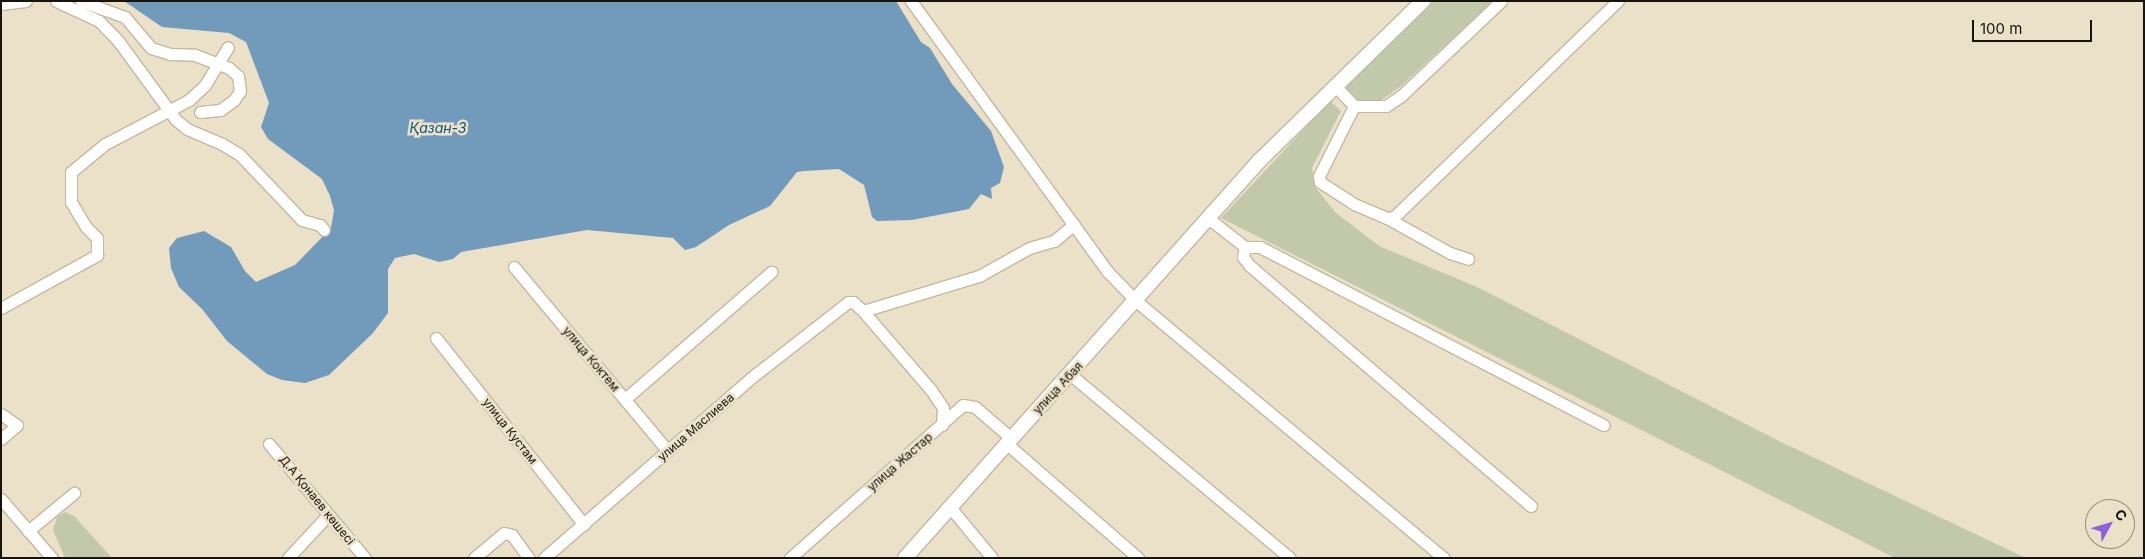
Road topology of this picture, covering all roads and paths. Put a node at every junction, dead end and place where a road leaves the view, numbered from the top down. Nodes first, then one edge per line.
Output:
1 (26, 1) edge
2 (56, 1) edge
3 (81, 1) edge
4 (911, 1) edge
5 (1423, 1) edge
6 (1501, 1) edge
7 (1618, 1) edge
8 (1, 4) edge
9 (228, 47) dead end
10 (218, 63) junction
11 (1335, 86) junction
12 (1354, 106) junction
13 (168, 110) junction
14 (200, 112) dead end
15 (1208, 218) junction
16 (1388, 218) junction
17 (1074, 224) junction
18 (324, 230) dead end
19 (1245, 247) junction
20 (1468, 258) dead end
21 (514, 267) dead end
22 (771, 272) dead end
23 (1135, 300) junction
24 (1, 308) edge
25 (863, 311) junction
26 (436, 338) dead end
27 (1071, 375) junction
28 (625, 399) junction
29 (1, 414) edge
30 (942, 425) junction
31 (1604, 425) dead end
32 (1, 439) edge
33 (1009, 441) junction
34 (270, 444) dead end
35 (668, 451) junction
36 (74, 492) dead end
37 (1, 499) edge
38 (949, 506) junction
39 (1531, 506) dead end
40 (328, 515) junction
41 (584, 524) junction
42 (28, 531) junction
43 (52, 558) edge
44 (288, 558) edge
45 (364, 558) edge
46 (474, 558) edge
47 (530, 558) edge
48 (544, 558) edge
49 (790, 558) edge
50 (906, 558) edge
51 (992, 558) edge
52 (1138, 558) edge
53 (1290, 558) edge
54 (1444, 558) edge

1 - 8 street
2 - 13 street
3 - 10 street
4 - 17 street
5 - 11 main road, улица Абая
6 - 12 street
7 - 16 street
9 - 10 street
10 - 13 street
10 - 14 street
11 - 12 street
11 - 15 main road, улица Абая
12 - 16 street
13 - 18 street
13 - 24 street
15 - 19 street
15 - 23 main road, улица Абая
16 - 20 street
17 - 23 street
17 - 25 street
19 - 31 street
19 - 39 street
21 - 28 street, улица Коктем
22 - 28 street
23 - 27 main road, улица Абая
23 - 54 street
25 - 30 street
25 - 35 street, улица Маслиева
26 - 41 street, улица Кустам
27 - 33 main road, улица Абая
27 - 53 street
28 - 35 street, улица Коктем
29 - 32 street
30 - 33 street, улица Жастар
30 - 49 street, улица Жастар
33 - 38 main road, улица Абая
33 - 52 street
34 - 40 street, Д.А Қонаев көшесі
35 - 41 street, улица Маслиева
36 - 42 street
37 - 42 street
38 - 50 main road, улица Абая
38 - 51 street
40 - 44 street
40 - 45 street, Д.А Қонаев көшесі
41 - 48 street, улица Маслиева
42 - 43 street
46 - 47 street

